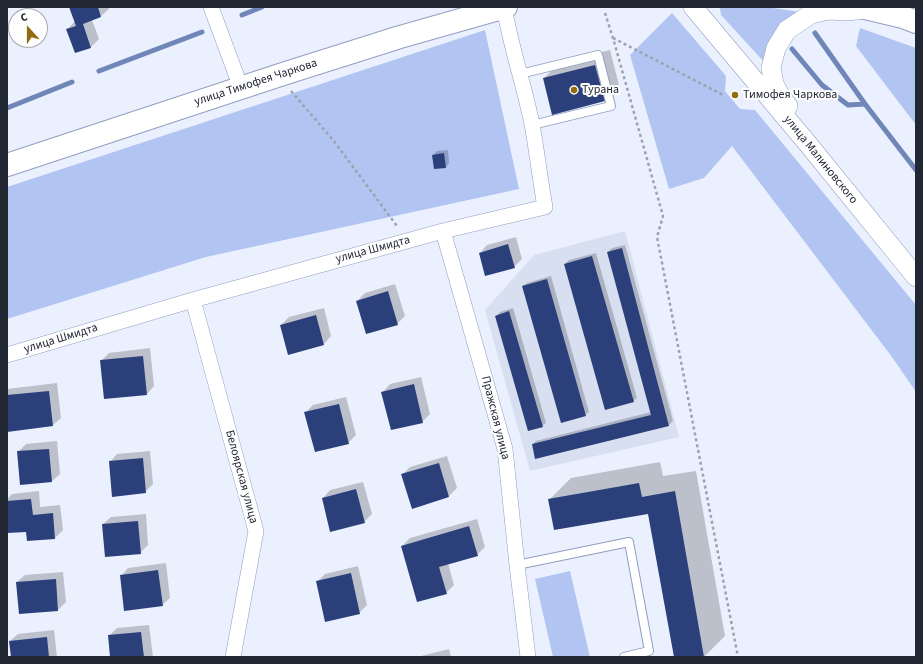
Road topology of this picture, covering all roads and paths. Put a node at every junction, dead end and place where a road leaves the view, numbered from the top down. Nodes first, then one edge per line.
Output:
1 (212, 7) edge
2 (505, 7) edge
3 (692, 7) edge
4 (865, 8) edge
5 (605, 12) dead end
6 (908, 15) edge
7 (613, 38) junction
8 (520, 74) junction
9 (241, 88) junction
10 (289, 89) dead end
11 (722, 95) dead end
12 (532, 125) junction
13 (808, 144) junction
14 (7, 165) edge
15 (404, 227) dead end
16 (443, 231) junction
17 (916, 277) edge
18 (193, 300) junction
19 (7, 355) edge
20 (517, 566) junction
21 (234, 657) edge
22 (528, 657) edge
23 (624, 657) edge
24 (738, 657) edge

1 - 9 street
2 - 8 street, улица Шмидта
2 - 9 main road, улица Тимофея Чаркова
3 - 13 street, улица Малиновского
4 - 6 main road
4 - 13 street
5 - 7 path
7 - 11 path
7 - 24 path
8 - 12 street, улица Шмидта
8 - 12 lane
9 - 14 main road, улица Тимофея Чаркова
10 - 15 path
12 - 16 street, улица Шмидта
13 - 17 street, улица Малиновского
16 - 18 street, улица Шмидта
16 - 20 street, Пражская улица
18 - 19 street, улица Шмидта
18 - 21 street, Белоярская улица
20 - 22 street, Пражская улица
20 - 23 lane

